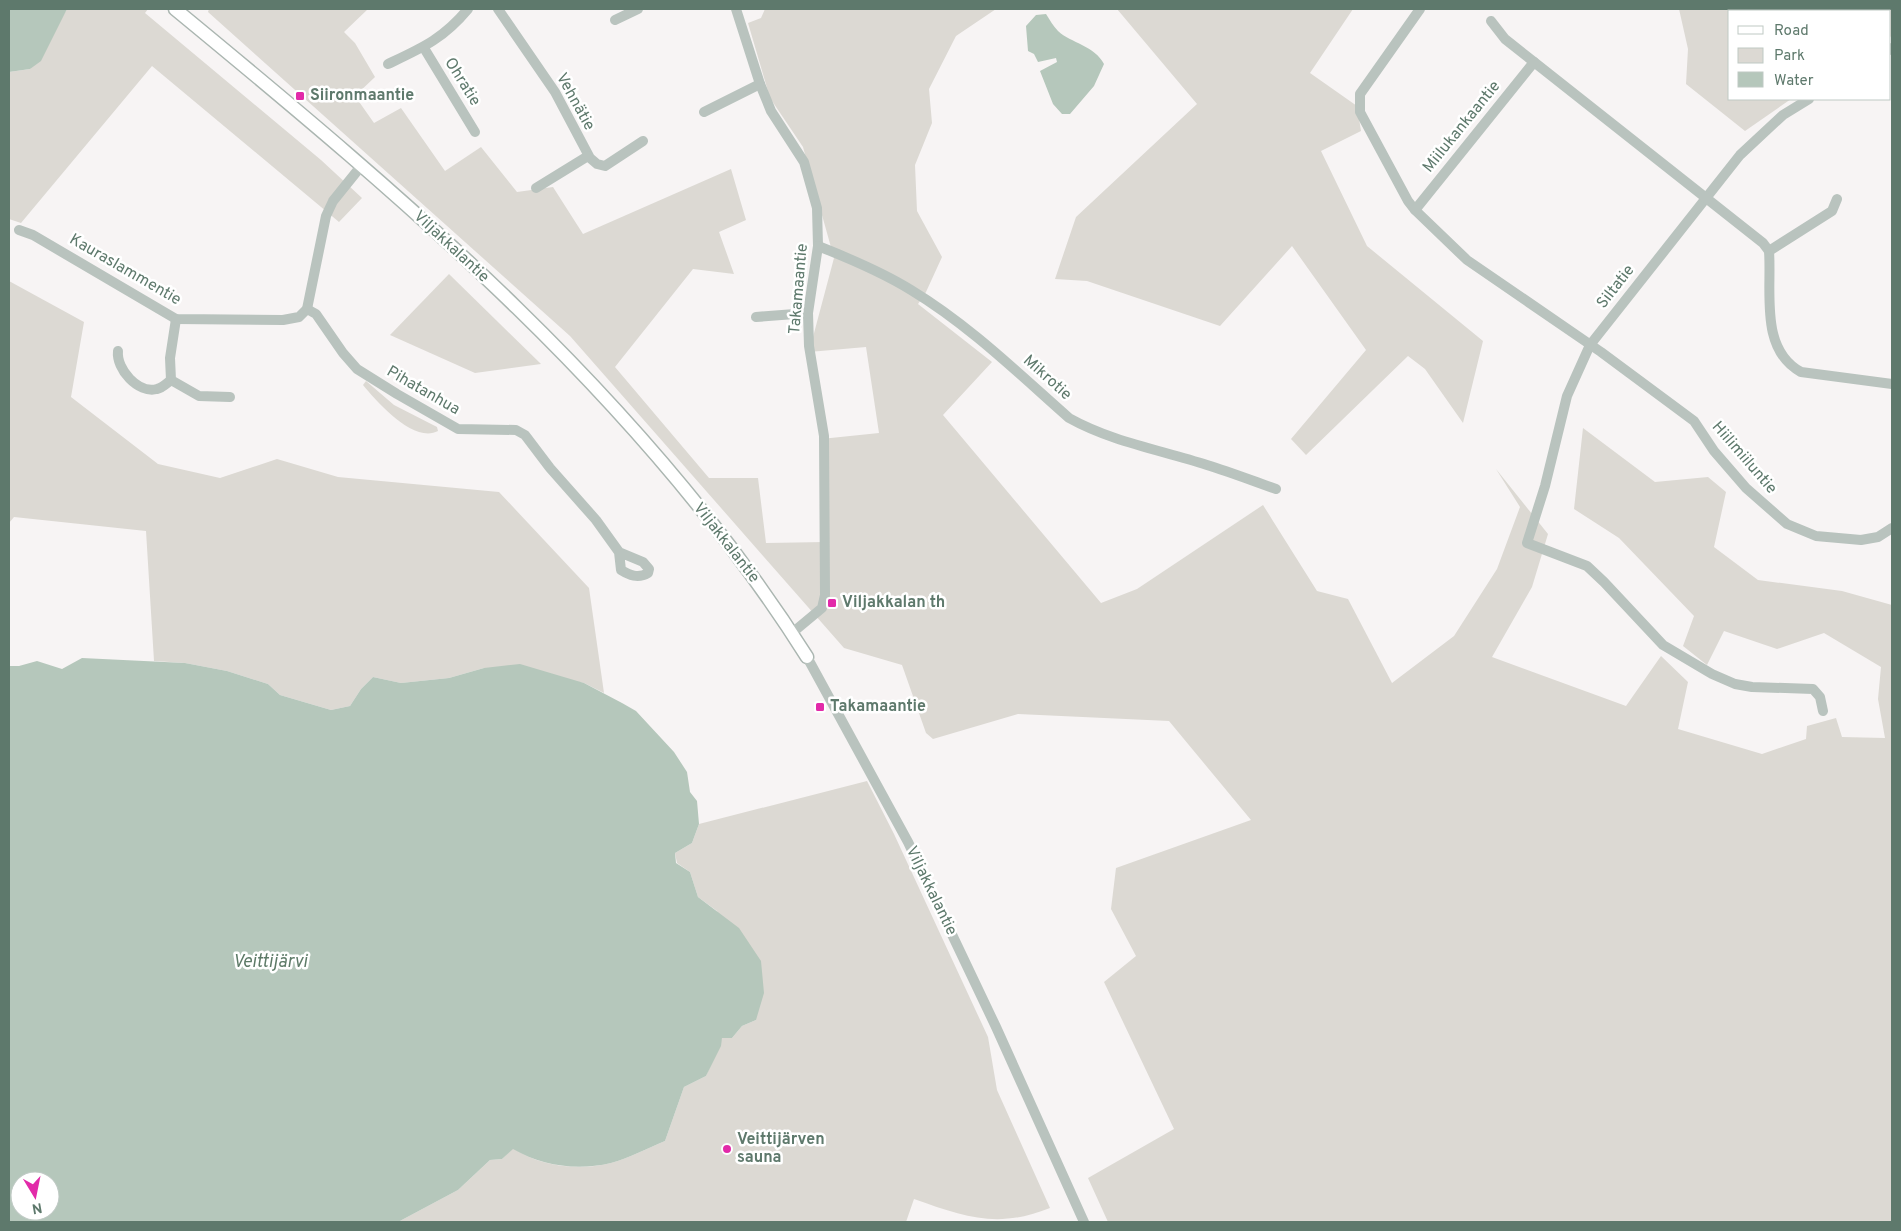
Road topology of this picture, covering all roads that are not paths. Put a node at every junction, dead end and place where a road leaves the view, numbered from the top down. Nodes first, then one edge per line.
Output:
1 (175, 9) edge
2 (468, 9) edge
3 (498, 9) edge
4 (638, 9) edge
5 (736, 9) edge
6 (1420, 9) edge
7 (615, 20) dead end
8 (1491, 21) dead end
9 (424, 48) junction
10 (1534, 62) junction
11 (388, 64) dead end
12 (760, 84) junction
13 (1808, 100) edge
14 (704, 112) dead end
15 (475, 132) dead end
16 (644, 141) dead end
17 (588, 156) junction
18 (362, 165) junction
19 (536, 188) dead end
20 (1707, 197) junction
21 (1837, 199) dead end
22 (1415, 210) junction
23 (19, 230) dead end
24 (818, 246) junction
25 (1769, 251) junction
26 (307, 309) junction
27 (808, 313) junction
28 (756, 317) dead end
29 (176, 319) junction
30 (1590, 345) junction
31 (118, 351) dead end
32 (171, 380) junction
33 (1892, 384) edge
34 (230, 397) dead end
35 (1276, 489) dead end
36 (1892, 528) edge
37 (619, 552) dead end
38 (792, 633) junction
39 (807, 657) joint
40 (1823, 711) dead end
41 (1084, 1222) edge

1 - 18 main road, Viljakkalantie
2 - 9 street
3 - 17 street, Vehnätie
4 - 7 street
5 - 12 street, Takamaantie
6 - 22 street
8 - 10 street
9 - 11 street
9 - 15 street, Ohratie
10 - 20 street
10 - 22 street, Miilukankaantie
12 - 14 street
12 - 24 street, Takamaantie
13 - 20 street, Siltatie
16 - 17 street, Vehnätie
17 - 19 street
18 - 26 street
18 - 38 main road, Viljakkalantie
20 - 25 street
20 - 30 street, Siltatie
21 - 25 street
22 - 30 street
23 - 29 street, Kauraslammentie
24 - 27 street, Takamaantie
24 - 35 street, Mikrotie
25 - 33 street
26 - 29 street, Kauraslammentie
26 - 37 street, Pihatanhua
27 - 28 street
27 - 38 street, Takamaantie
29 - 32 street
30 - 36 street, Hiilimiiluntie
30 - 40 street, Siltatie
31 - 32 street
32 - 34 street
38 - 39 main road, Viljakkalantie
39 - 41 street, Viljakkalantie

